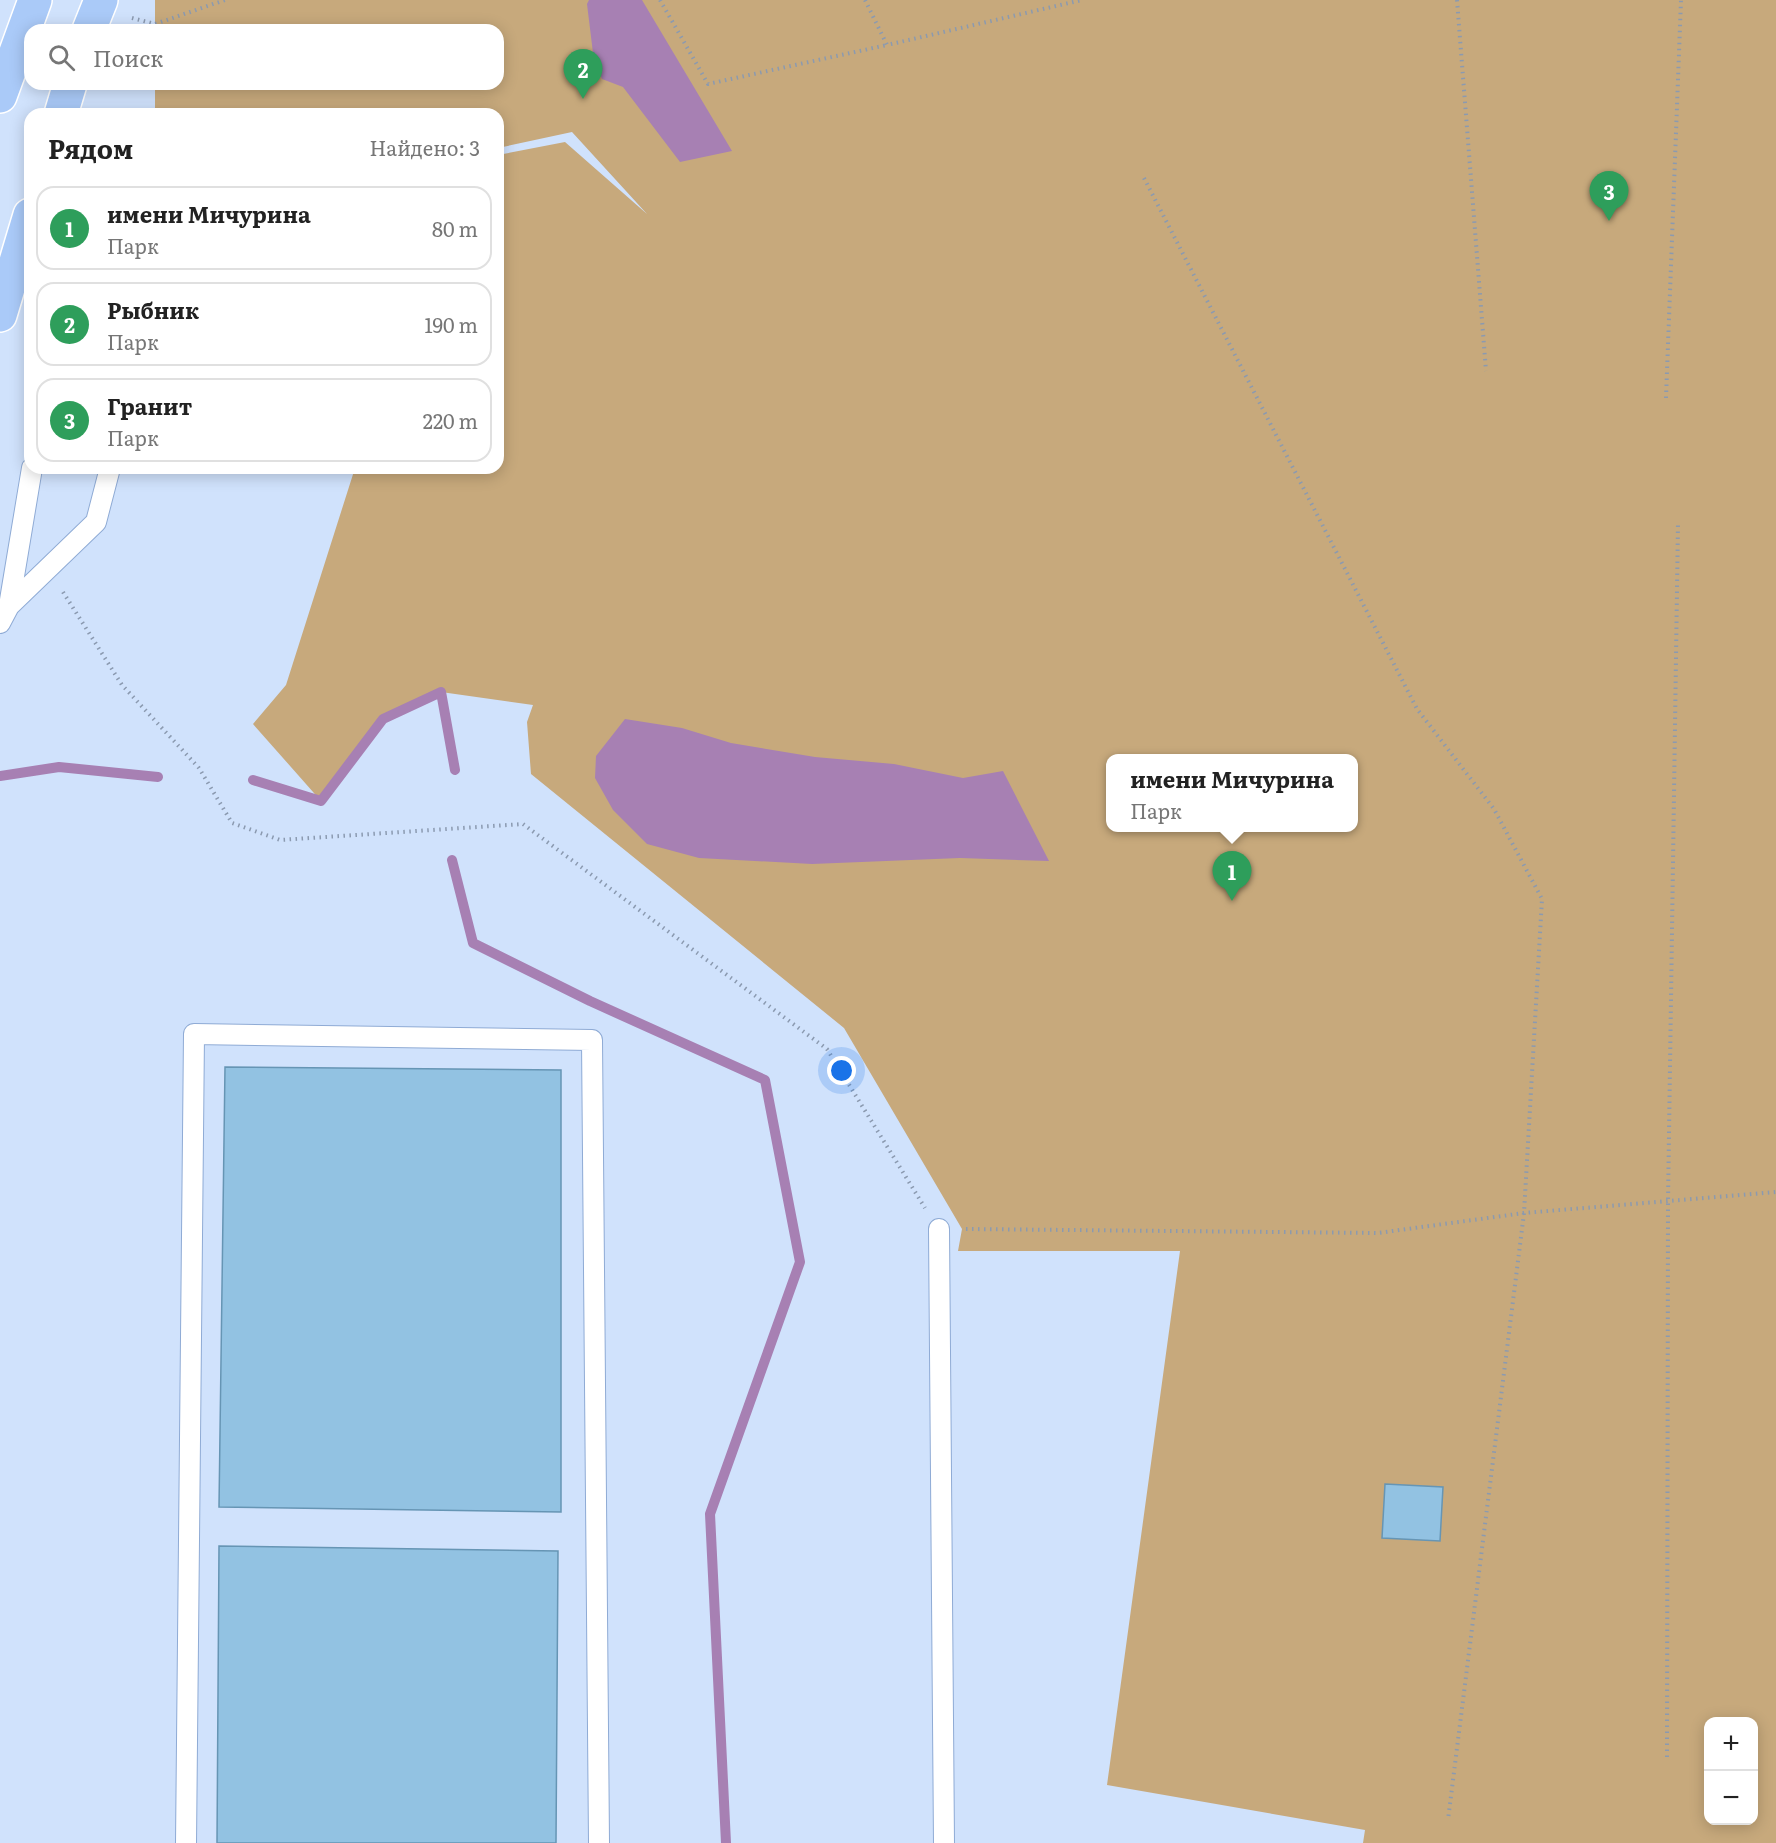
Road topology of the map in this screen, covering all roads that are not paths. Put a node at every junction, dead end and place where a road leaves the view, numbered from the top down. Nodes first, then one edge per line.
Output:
1 (35, 0) edge
2 (26, 24) edge
3 (24, 30) edge
4 (70, 90) edge
5 (72, 90) edge
6 (0, 96) edge
7 (63, 108) edge
8 (74, 108) edge
9 (24, 235) edge
10 (0, 315) edge
11 (31, 474) edge
12 (108, 474) edge
13 (5, 615) edge
14 (939, 1229) road end
15 (186, 1843) edge
16 (599, 1843) edge
17 (944, 1843) edge

1 - 2 main road
3 - 6 main road
4 - 7 main road
5 - 8 lane
9 - 10 main road
11 - 13 lane
12 - 13 lane
14 - 17 lane
15 - 16 lane

